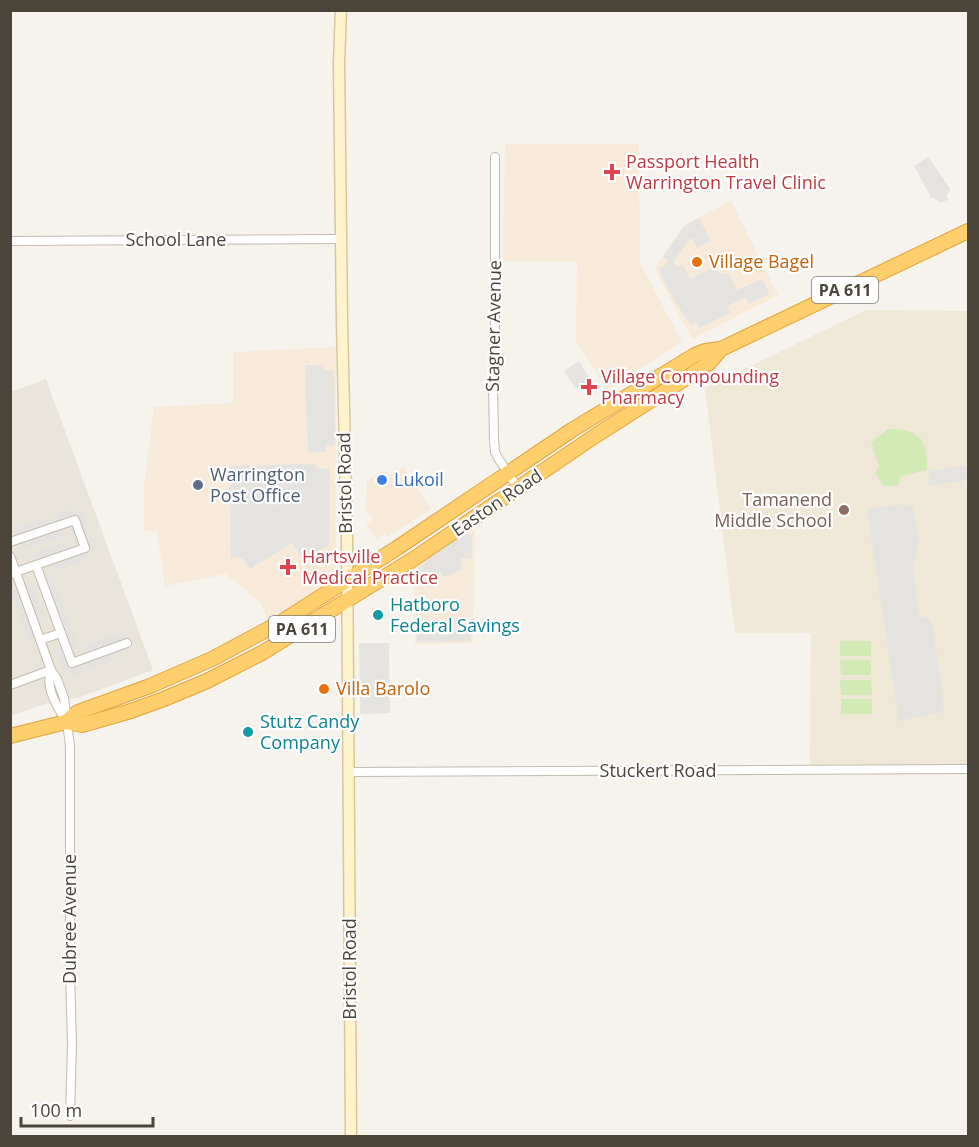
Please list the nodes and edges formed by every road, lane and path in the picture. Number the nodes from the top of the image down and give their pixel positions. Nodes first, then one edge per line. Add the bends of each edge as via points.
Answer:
1 (341, 10) edge
2 (495, 157) dead end
3 (969, 231) edge
4 (341, 239) junction
5 (10, 241) edge
6 (722, 349) junction
7 (508, 474) junction
8 (518, 489) junction
9 (10, 542) edge
10 (10, 556) edge
11 (36, 565) junction
12 (13, 573) edge
13 (347, 580) junction
14 (347, 601) junction
15 (61, 633) junction
16 (40, 640) junction
17 (127, 643) dead end
18 (51, 670) junction
19 (10, 685) edge
20 (66, 722) junction
21 (10, 736) edge
22 (969, 769) edge
23 (348, 772) junction
24 (70, 1116) dead end
25 (351, 1137) edge

1 - 4 main road, Bristol Road
2 - 7 street, Stagner Avenue via 494,439 498,458
3 - 6 highway, Easton Road / PA 611
4 - 5 street, School Lane
4 - 13 main road, Bristol Road
6 - 7 highway, Easton Road / PA 611 via 695,355
6 - 8 highway, Easton Road / PA 611 via 708,364
7 - 8 street, Stagner Avenue
7 - 13 highway, Easton Road / PA 611
8 - 14 highway, Easton Road / PA 611
9 - 11 street via 75,520 85,548
10 - 12 street, Dubree Avenue
11 - 12 street
11 - 15 street
12 - 16 street, Dubree Avenue
13 - 14 main road, Bristol Road
13 - 20 highway, Easton Road / PA 611 via 213,659 78,712
14 - 20 highway, Easton Road / PA 611 via 207,681 125,713 82,725
14 - 23 main road, Bristol Road
15 - 16 street
15 - 17 street via 72,663
16 - 18 street, Dubree Avenue
18 - 19 street
18 - 20 street, Dubree Avenue via 48,682
20 - 21 highway, Easton Road / PA 611
20 - 24 street, Dubree Avenue via 70,746
22 - 23 street, Stuckert Road
23 - 25 main road, Bristol Road

